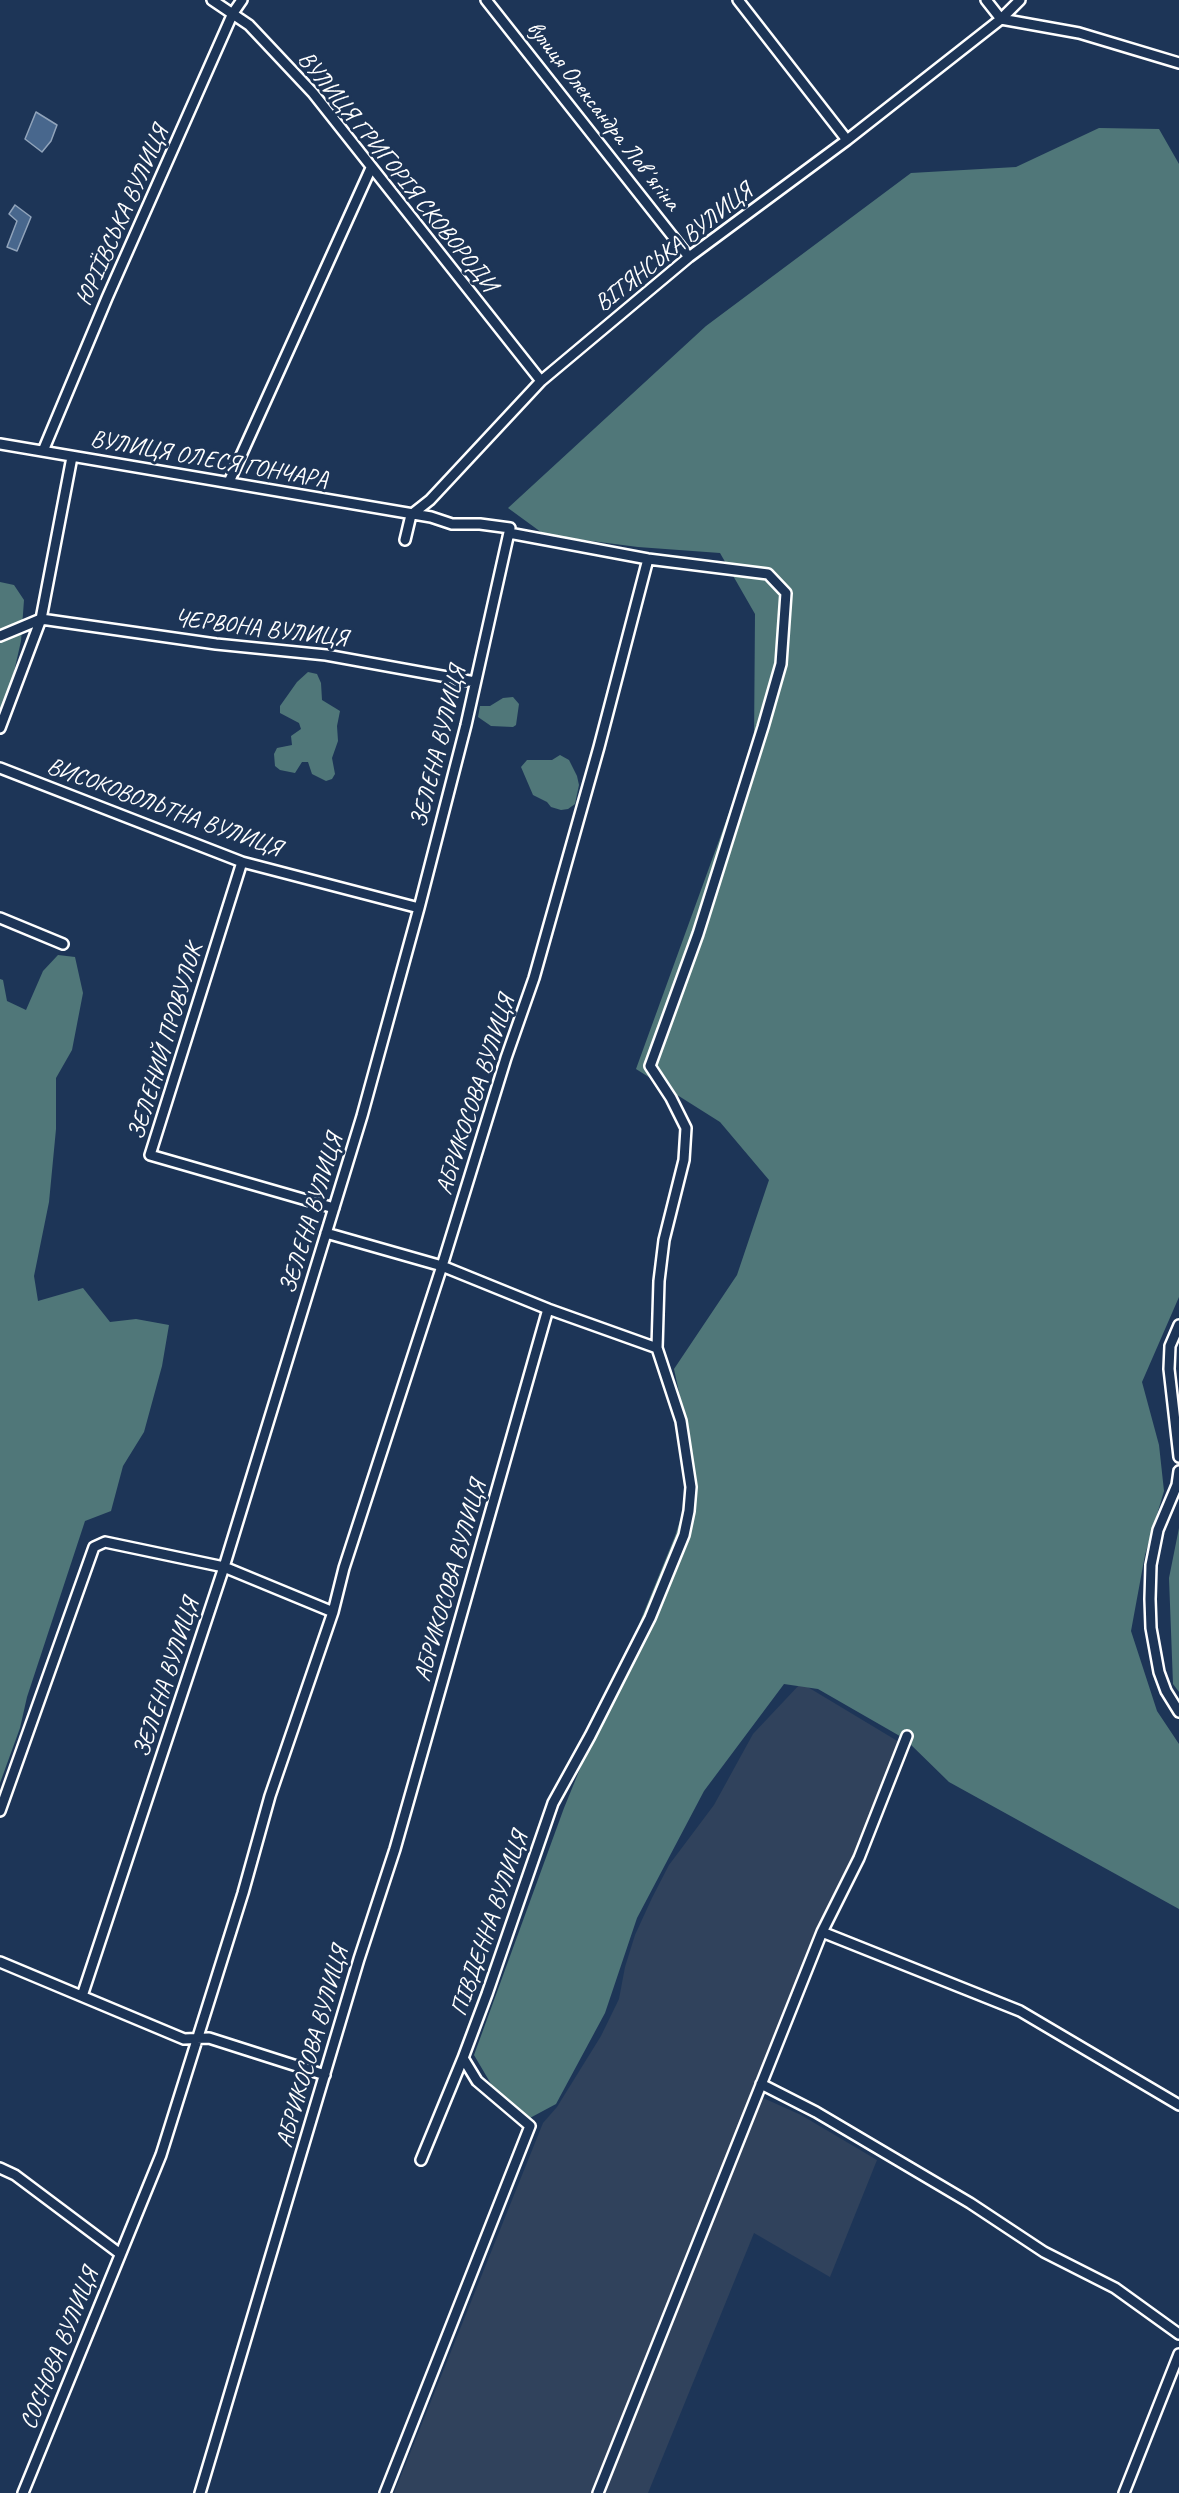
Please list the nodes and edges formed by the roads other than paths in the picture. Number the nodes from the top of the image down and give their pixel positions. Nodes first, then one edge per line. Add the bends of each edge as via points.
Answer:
1 (212, 0) edge
2 (242, 0) edge
3 (486, 0) edge
4 (738, 0) edge
5 (986, 0) edge
6 (1020, 0) edge
7 (233, 13) junction
8 (1001, 19) junction
9 (1179, 63) edge
10 (847, 140) junction
11 (371, 168) junction
12 (690, 257) junction
13 (541, 381) junction
14 (0, 444) edge
15 (44, 451) junction
16 (72, 457) junction
17 (229, 482) junction
18 (430, 500) junction
19 (411, 515) junction
20 (431, 518) junction
21 (508, 533) junction
22 (405, 540) dead end
23 (648, 559) junction
24 (40, 619) junction
25 (0, 636) edge
26 (475, 682) junction
27 (0, 728) edge
28 (0, 768) edge
29 (242, 862) junction
30 (419, 908) junction
31 (0, 918) edge
32 (63, 944) dead end
33 (334, 1208) junction
34 (326, 1233) junction
35 (442, 1266) junction
36 (548, 1309) junction
37 (1179, 1325) edge
38 (657, 1348) junction
39 (1179, 1457) edge
40 (1179, 1471) edge
41 (224, 1567) junction
42 (333, 1612) junction
43 (1179, 1712) edge
44 (907, 1736) dead end
45 (0, 1812) edge
46 (822, 1932) junction
47 (0, 1962) edge
48 (82, 1996) junction
49 (197, 2040) junction
50 (463, 2058) junction
51 (325, 2075) junction
52 (761, 2085) junction
53 (1179, 2105) edge
54 (421, 2160) dead end
55 (0, 2168) edge
56 (119, 2253) junction
57 (1179, 2334) edge
58 (1179, 2354) edge
59 (23, 2493) edge
60 (201, 2493) edge
61 (385, 2493) edge
62 (598, 2493) edge
63 (1124, 2493) edge

1 - 7 street, ВУЛИЦЯ ГРИГОРІЯ СКОВОРОДИ
2 - 7 street, ЮРІЇВСЬКА ВУЛИЦЯ
3 - 12 street, вулиця Олександра Ловʼягіна
4 - 10 street
5 - 8 street
6 - 8 street, ВІТЯНСЬКА ВУЛИЦЯ
7 - 11 street, ВУЛИЦЯ ГРИГОРІЯ СКОВОРОДИ via 313,93
7 - 15 street, ЮРІЇВСЬКА ВУЛИЦЯ
8 - 9 street via 1079,33
8 - 10 street, ВІТЯНСЬКА ВУЛИЦЯ
10 - 12 street, ВІТЯНСЬКА ВУЛИЦЯ
11 - 13 street, ВУЛИЦЯ ГРИГОРІЯ СКОВОРОДИ
11 - 17 street
12 - 13 street, ВІТЯНСЬКА ВУЛИЦЯ
13 - 18 street, ВІТЯНСЬКА ВУЛИЦЯ
14 - 15 street, ВУЛИЦЯ ОЛЕСЯ ГОНЧАРА
15 - 16 street, ВУЛИЦЯ ОЛЕСЯ ГОНЧАРА
16 - 17 street, ВУЛИЦЯ ОЛЕСЯ ГОНЧАРА
16 - 24 street
17 - 19 street, ВУЛИЦЯ ОЛЕСЯ ГОНЧАРА
18 - 19 street, ВІТЯНСЬКА ВУЛИЦЯ
18 - 20 street via 426,510
19 - 20 street
19 - 22 street
20 - 21 street via 452,524 502,526 510,528
21 - 23 street
21 - 26 street, ЗЕЛЕНА ВУЛИЦЯ
23 - 35 street, АБРИКОСОВА ВУЛИЦЯ via 534,978
23 - 38 street via 768,574 786,593 782,663 698,934 650,1066 687,1128 684,1160 664,1240
24 - 25 street
24 - 26 street, ЧЕРВОНА ВУЛИЦЯ via 326,655
24 - 27 street
26 - 30 street, ЗЕЛЕНА ВУЛИЦЯ
28 - 29 street, ВИСОКОВОЛЬТНА ВУЛИЦЯ
29 - 30 street, ВИСОКОВОЛЬТНА ВУЛИЦЯ
29 - 33 street, ЗЕЛЕНИЙ ПРОВУЛОК via 150,1155
30 - 33 street, ЗЕЛЕНА ВУЛИЦЯ
31 - 32 street
33 - 34 street, ЗЕЛЕНА ВУЛИЦЯ
34 - 35 street
34 - 41 street, ЗЕЛЕНА ВУЛИЦЯ
35 - 36 street
35 - 42 street, АБРИКОСОВА ВУЛИЦЯ
36 - 38 street
36 - 51 street, АБРИКОСОВА ВУЛИЦЯ via 395,1849
37 - 39 street via 1170,1346 1169,1369
38 - 50 street, ПІВДЕННА ВУЛИЦЯ via 681,1421 691,1487 684,1535 650,1618 553,1803
40 - 43 street via 1158,1530 1150,1599 1159,1672
41 - 42 street
41 - 45 street via 105,1542 94,1547
41 - 48 street, ЗЕЛЕНА ВУЛИЦЯ
42 - 49 street, СОСНОВА ВУЛИЦЯ via 270,1796
44 - 46 street via 859,1858
46 - 52 street
46 - 53 street via 1020,2011
47 - 48 street
48 - 49 street via 184,2039
49 - 51 street via 208,2038
49 - 56 street, СОСНОВА ВУЛИЦЯ via 161,2155
50 - 54 street, ПІВДЕННА ВУЛИЦЯ
50 - 61 street via 477,2081 530,2126
51 - 60 street, АБРИКОСОВА ВУЛИЦЯ
52 - 57 street via 816,2112 970,2203 1044,2252 1115,2288
52 - 62 street
55 - 56 street, СОСНОВА ВУЛИЦЯ via 15,2175
56 - 59 street, СОСНОВА ВУЛИЦЯ
58 - 63 street

